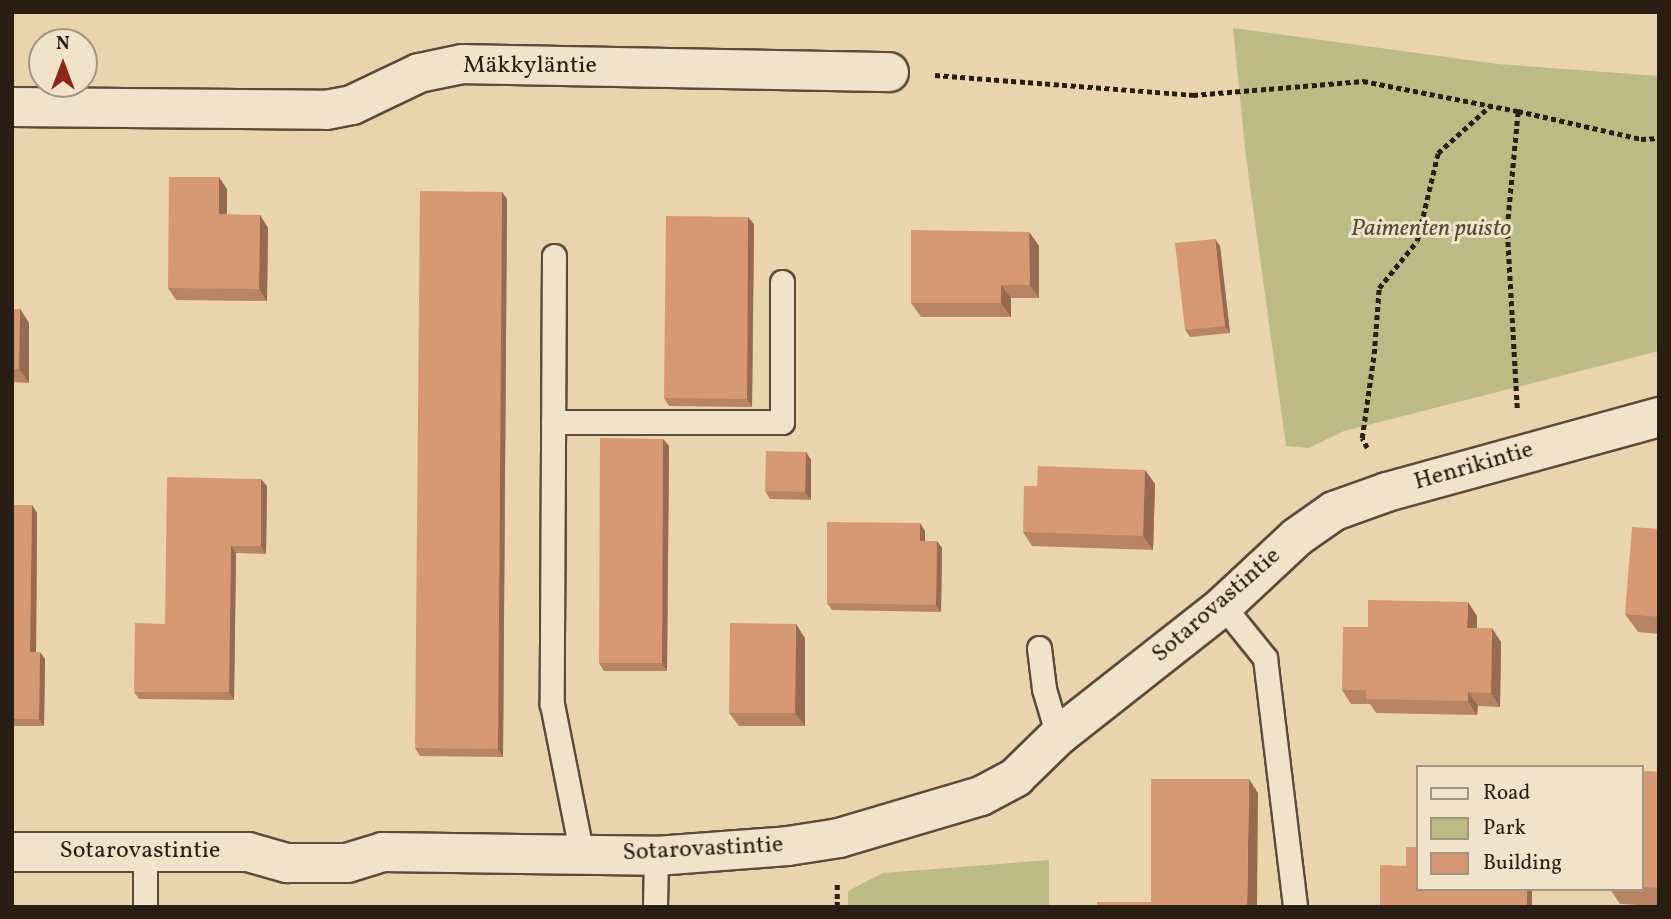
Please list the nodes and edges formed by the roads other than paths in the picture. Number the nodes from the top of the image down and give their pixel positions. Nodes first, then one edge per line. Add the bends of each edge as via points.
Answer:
1 (889, 72) road end
2 (12, 107) edge
3 (554, 256) dead end
4 (782, 282) dead end
5 (1659, 417) edge
6 (553, 422) junction
7 (1297, 537) joint
8 (1223, 606) junction
9 (1039, 648) dead end
10 (1058, 736) junction
11 (12, 852) edge
12 (145, 853) junction
13 (582, 855) junction
14 (656, 856) junction
15 (145, 907) edge
16 (655, 907) edge
17 (1294, 907) edge

1 - 2 street, Mäkkyläntie via 463,64 419,73 352,105 326,110
3 - 6 lane
4 - 6 lane via 782,422
5 - 7 street, Henrikintie via 1387,492 1334,511
6 - 13 lane via 552,704
7 - 8 street, Sotarovastintie
8 - 10 street, Sotarovastintie
8 - 17 lane via 1265,658
9 - 10 lane via 1044,689
10 - 14 street, Sotarovastintie via 1016,777 981,796 839,838
11 - 12 street, Sotarovastintie
12 - 13 street, Sotarovastintie via 248,852 287,863 347,863 383,852
12 - 15 lane
13 - 14 street, Sotarovastintie
14 - 16 lane

